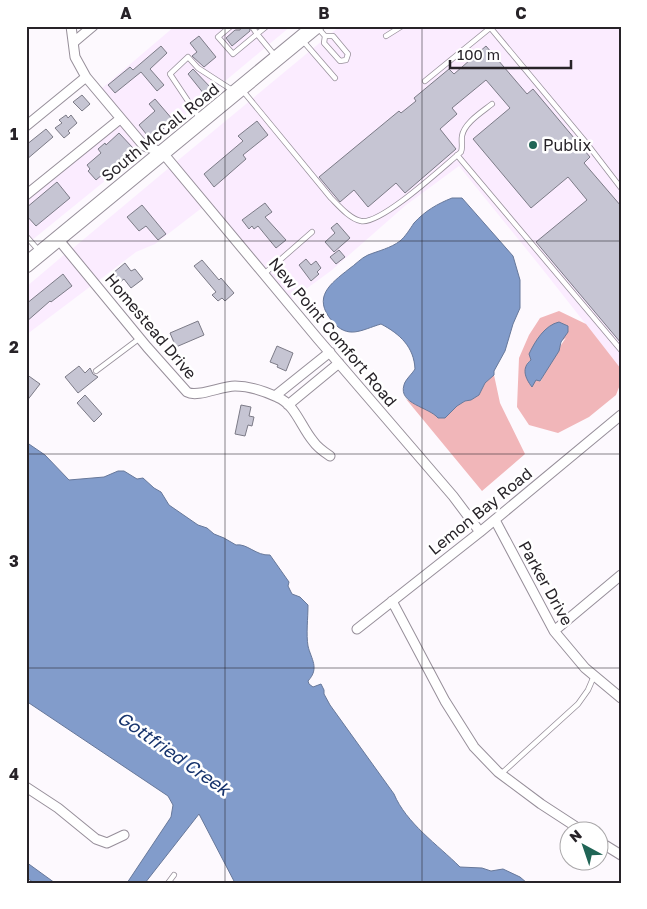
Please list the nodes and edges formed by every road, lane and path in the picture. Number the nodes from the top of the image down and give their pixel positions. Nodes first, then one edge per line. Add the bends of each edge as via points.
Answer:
1 (71, 26) edge
2 (93, 26) edge
3 (402, 26) edge
4 (265, 27) edge
5 (489, 27) edge
6 (253, 28) dead end
7 (231, 29) edge
8 (319, 29) edge
9 (257, 34) junction
10 (245, 35) dead end
11 (386, 36) dead end
12 (301, 38) junction
13 (239, 40) dead end
14 (250, 40) junction
15 (74, 42) junction
16 (244, 46) junction
17 (277, 58) junction
18 (346, 60) junction
19 (350, 65) dead end
20 (86, 77) junction
21 (334, 78) dead end
22 (425, 81) dead end
23 (238, 90) junction
24 (492, 104) dead end
25 (120, 119) junction
26 (201, 121) junction
27 (26, 126) edge
28 (162, 152) junction
29 (457, 155) junction
30 (621, 188) edge
31 (26, 196) edge
32 (312, 232) dead end
33 (26, 236) edge
34 (58, 239) junction
35 (41, 253) junction
36 (26, 265) edge
37 (264, 274) junction
38 (140, 338) junction
39 (621, 350) edge
40 (330, 352) junction
41 (339, 363) junction
42 (96, 371) dead end
43 (275, 396) junction
44 (288, 405) junction
45 (621, 415) edge
46 (330, 456) dead end
47 (495, 520) junction
48 (480, 532) junction
49 (621, 575) edge
50 (392, 600) junction
51 (358, 629) dead end
52 (554, 631) junction
53 (594, 676) junction
54 (621, 698) edge
55 (501, 774) junction
56 (26, 787) edge
57 (569, 822) edge
58 (124, 835) dead end
59 (610, 848) edge
60 (621, 855) edge
61 (174, 875) dead end
62 (168, 883) edge

1 - 15 street
2 - 15 street
3 - 11 lane
4 - 9 lane
5 - 22 lane
5 - 30 lane
6 - 9 lane
7 - 16 lane via 218,37 233,54
8 - 12 main road, South McCall Road
8 - 18 lane via 324,43 340,61
8 - 18 lane via 339,42 348,54
9 - 14 lane
9 - 17 lane
10 - 14 lane
12 - 17 main road, South McCall Road
12 - 21 lane
13 - 16 lane
14 - 16 lane
15 - 20 street via 74,57
17 - 23 main road, South McCall Road
18 - 19 lane
20 - 25 street
20 - 27 street
23 - 26 main road, South McCall Road
23 - 26 lane via 198,68 188,57 170,74
23 - 29 lane via 331,198 360,221 392,210
24 - 29 lane via 465,128 462,150
25 - 28 street via 144,146
25 - 31 street
26 - 28 main road, South McCall Road
28 - 34 main road, South McCall Road
28 - 37 street, New Point Comfort Road
29 - 39 lane
32 - 37 lane
33 - 35 lane
34 - 35 main road, South McCall Road
34 - 38 street, Homestead Drive
35 - 36 main road, South McCall Road
37 - 40 street, New Point Comfort Road
38 - 42 lane
38 - 43 street, Homestead Drive via 190,394 242,386
40 - 41 street, New Point Comfort Road
40 - 43 street
41 - 44 street
41 - 48 street, New Point Comfort Road
43 - 44 street, Homestead Drive
44 - 46 street, Homestead Drive via 314,443
45 - 47 street, Lemon Bay Road
47 - 48 street, Lemon Bay Road
47 - 52 street, Parker Drive
48 - 50 street, Lemon Bay Road
49 - 52 street
50 - 51 street, Lemon Bay Road
50 - 55 street via 461,728 474,747
52 - 53 street, Parker Drive
53 - 54 street, Parker Drive
53 - 55 lane via 578,704
55 - 57 street
56 - 58 street via 58,808 96,840 107,843
59 - 60 street
61 - 62 lane

